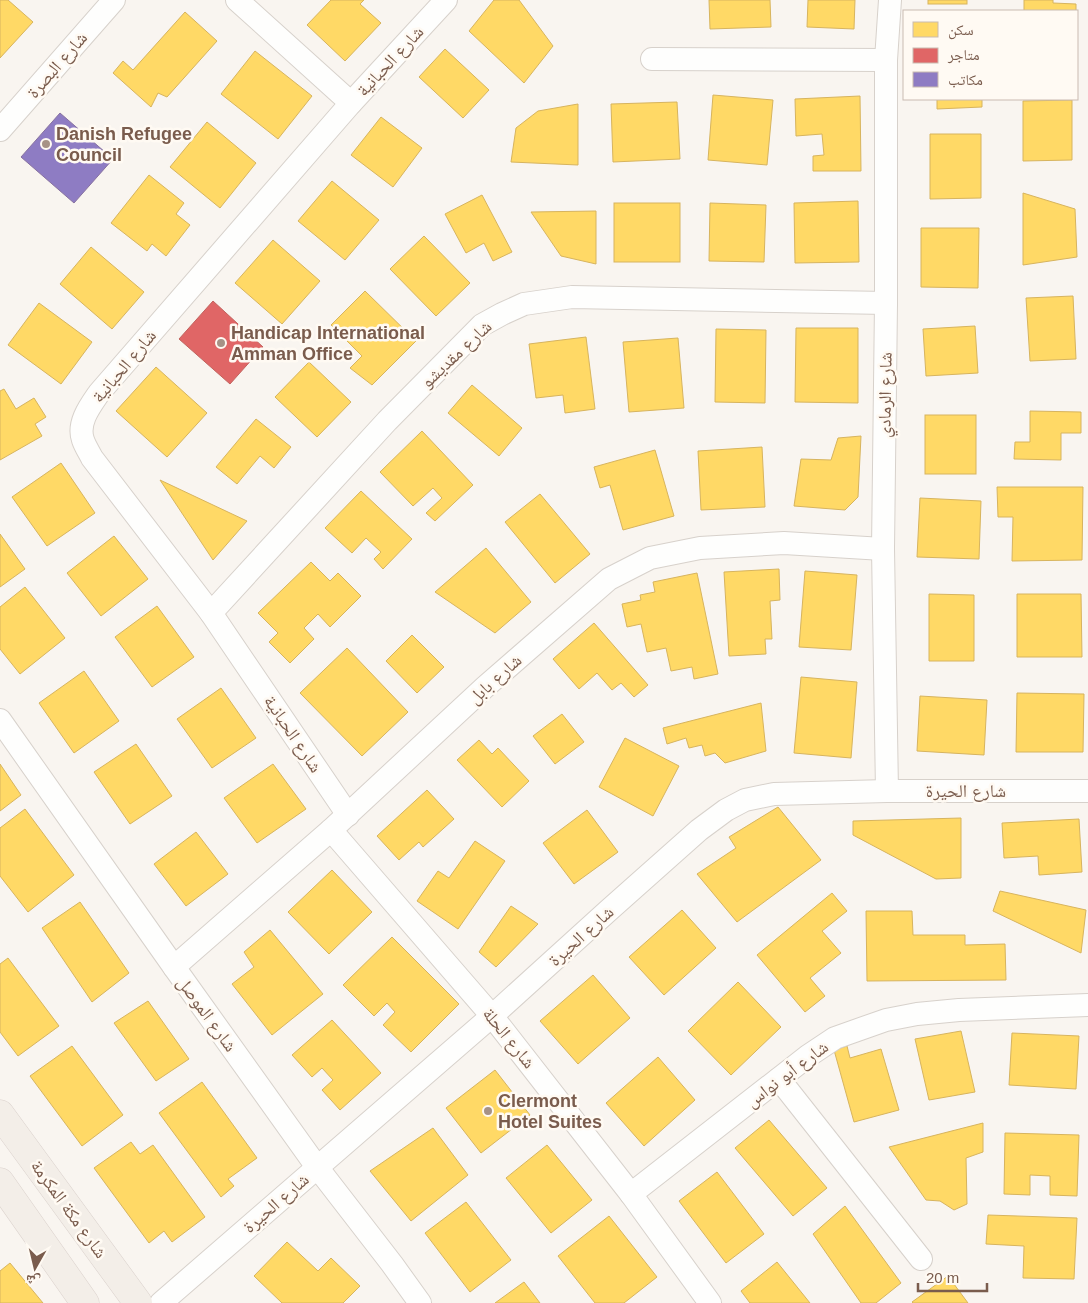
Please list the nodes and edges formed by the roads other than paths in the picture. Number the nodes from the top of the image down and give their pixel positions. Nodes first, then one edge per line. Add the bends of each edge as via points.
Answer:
1 (114, 0) edge
2 (237, 0) edge
3 (446, 0) edge
4 (890, 0) edge
5 (652, 59) dead end
6 (886, 60) junction
7 (351, 103) junction
8 (0, 130) edge
9 (886, 303) junction
10 (883, 549) junction
11 (211, 614) junction
12 (0, 720) edge
13 (887, 791) junction
14 (1088, 791) edge
15 (348, 815) junction
16 (331, 830) junction
17 (174, 967) junction
18 (1088, 1005) edge
19 (492, 1016) junction
20 (779, 1079) junction
21 (0, 1114) edge
22 (317, 1167) junction
23 (0, 1182) edge
24 (631, 1194) junction
25 (921, 1259) dead end
26 (85, 1303) edge
27 (138, 1303) edge
28 (161, 1303) edge
29 (420, 1303) edge
30 (710, 1303) edge

1 - 8 street, شارع البصرة
2 - 7 street
3 - 7 street, شارع الحبانية
4 - 6 street, شارع الرمادي
5 - 6 street
6 - 9 street, شارع الرمادي
7 - 11 street, شارع الحبانية via 99,393 82,424 82,439 92,458
9 - 10 street, شارع الرمادي
9 - 11 street, شارع مقديشو via 572,297 524,304 502,314 482,325 387,421
10 - 13 street, شارع الرمادي
10 - 15 street, شارع بابل via 784,543 700,548 650,558 609,579 579,604
11 - 15 street, شارع الحبانية
12 - 17 street, شارع الموصل
13 - 14 street, شارع الحيرة
13 - 19 street, شارع الحيرة via 774,794 745,800 726,810 699,830
15 - 16 street, شارع بابل
16 - 17 street, شارع بابل
16 - 19 street, شارع الحلة
17 - 22 street, شارع الموصل
18 - 20 street, شارع أبو نواس via 959,1010 886,1020 835,1038
19 - 22 street, شارع الحيرة
19 - 24 street, شارع الحلة
20 - 24 street, شارع أبو نواس
20 - 25 street
21 - 27 main road, شارع مكة المكرمة
22 - 28 street, شارع الحيرة
22 - 29 street, شارع الموصل
23 - 26 main road
24 - 30 street, شارع الحلة

